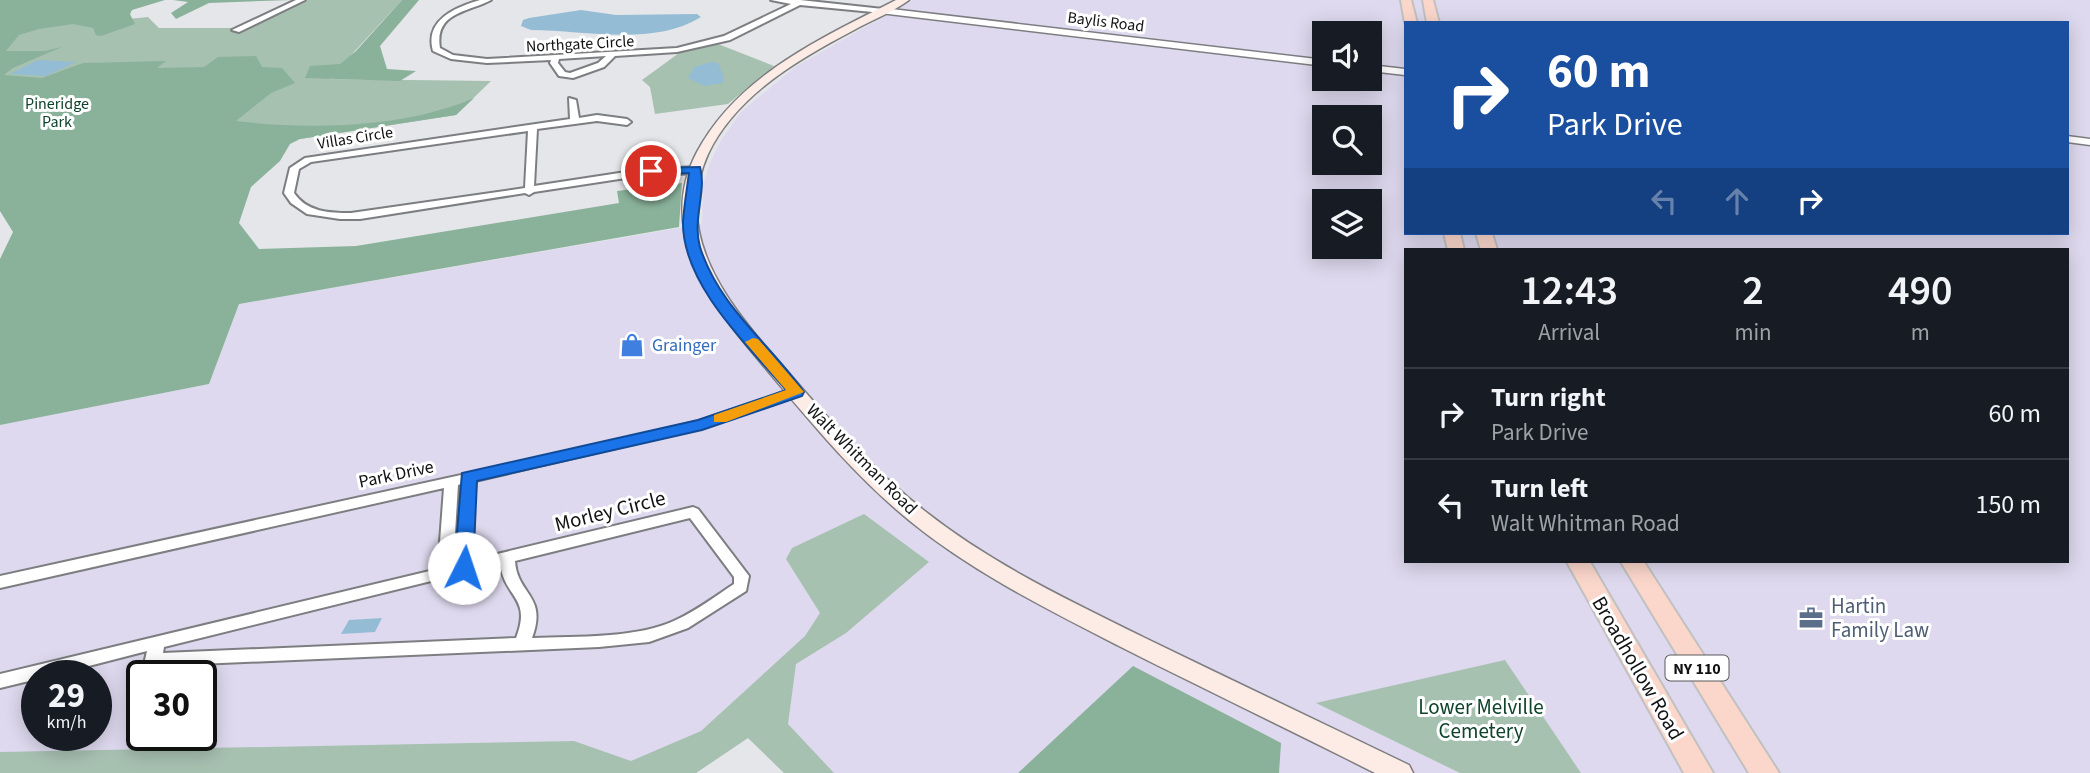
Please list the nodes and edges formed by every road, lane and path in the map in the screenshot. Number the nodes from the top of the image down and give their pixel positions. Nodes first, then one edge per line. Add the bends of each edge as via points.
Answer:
1 (302, 0) edge
2 (457, 0) edge
3 (488, 0) edge
4 (774, 0) edge
5 (904, 0) edge
6 (1406, 0) edge
7 (1428, 0) edge
8 (800, 2) junction
9 (467, 6) junction
10 (883, 11) junction
11 (1411, 21) edge
12 (1433, 21) edge
13 (236, 30) dead end
14 (612, 55) junction
15 (555, 58) junction
16 (1312, 60) edge
17 (1382, 69) edge
18 (1404, 72) edge
19 (570, 76) junction
20 (575, 121) junction
21 (627, 122) dead end
22 (533, 127) junction
23 (2069, 139) edge
24 (2090, 142) edge
25 (695, 173) junction
26 (528, 191) junction
27 (796, 392) junction
28 (468, 477) junction
29 (451, 481) junction
30 (507, 557) junction
31 (1579, 563) edge
32 (1634, 563) edge
33 (464, 568) junction
34 (445, 572) junction
35 (0, 582) edge
36 (158, 642) junction
37 (522, 644) junction
38 (0, 681) edge
39 (1400, 773) edge
40 (1699, 773) edge
41 (1765, 773) edge

1 - 13 street
2 - 9 street
3 - 9 street, Northgate Circle
4 - 8 street
5 - 10 main road, Walt Whitman Road
6 - 11 main road
7 - 12 main road
8 - 10 street
8 - 14 street, Northgate Circle via 708,44
9 - 15 street, Northgate Circle via 436,30 434,43 442,54 473,61
10 - 16 street, Baylis Road
10 - 25 main road, Walt Whitman Road via 754,89 715,131
14 - 15 street, Northgate Circle
14 - 19 street via 601,65
15 - 19 street via 558,70
17 - 18 street
19 - 20 street
20 - 21 street, Villas Circle via 615,118
20 - 22 street, Villas Circle
22 - 26 street
22 - 26 street, Villas Circle via 308,160 295,168 289,187 300,208 344,217
23 - 24 street
25 - 26 street, Villas Circle via 637,179 627,175
25 - 27 main road, Walt Whitman Road via 690,223 705,277 720,304
27 - 28 street, Park Drive via 702,424
27 - 39 main road, Walt Whitman Road via 917,516 1003,576
28 - 29 street, Park Drive
28 - 33 street
29 - 34 street
29 - 35 street, Park Drive
30 - 33 street, Morley Circle
30 - 37 street via 507,575 529,608
30 - 37 street, Morley Circle via 693,512 743,576 741,587 695,617 649,636
31 - 40 main road, Broadhollow Road / NY 110
32 - 41 main road, NY 110
33 - 34 street, Morley Circle
34 - 36 street, Morley Circle
36 - 37 street, Morley Circle via 153,660
36 - 38 street, Morley Circle

